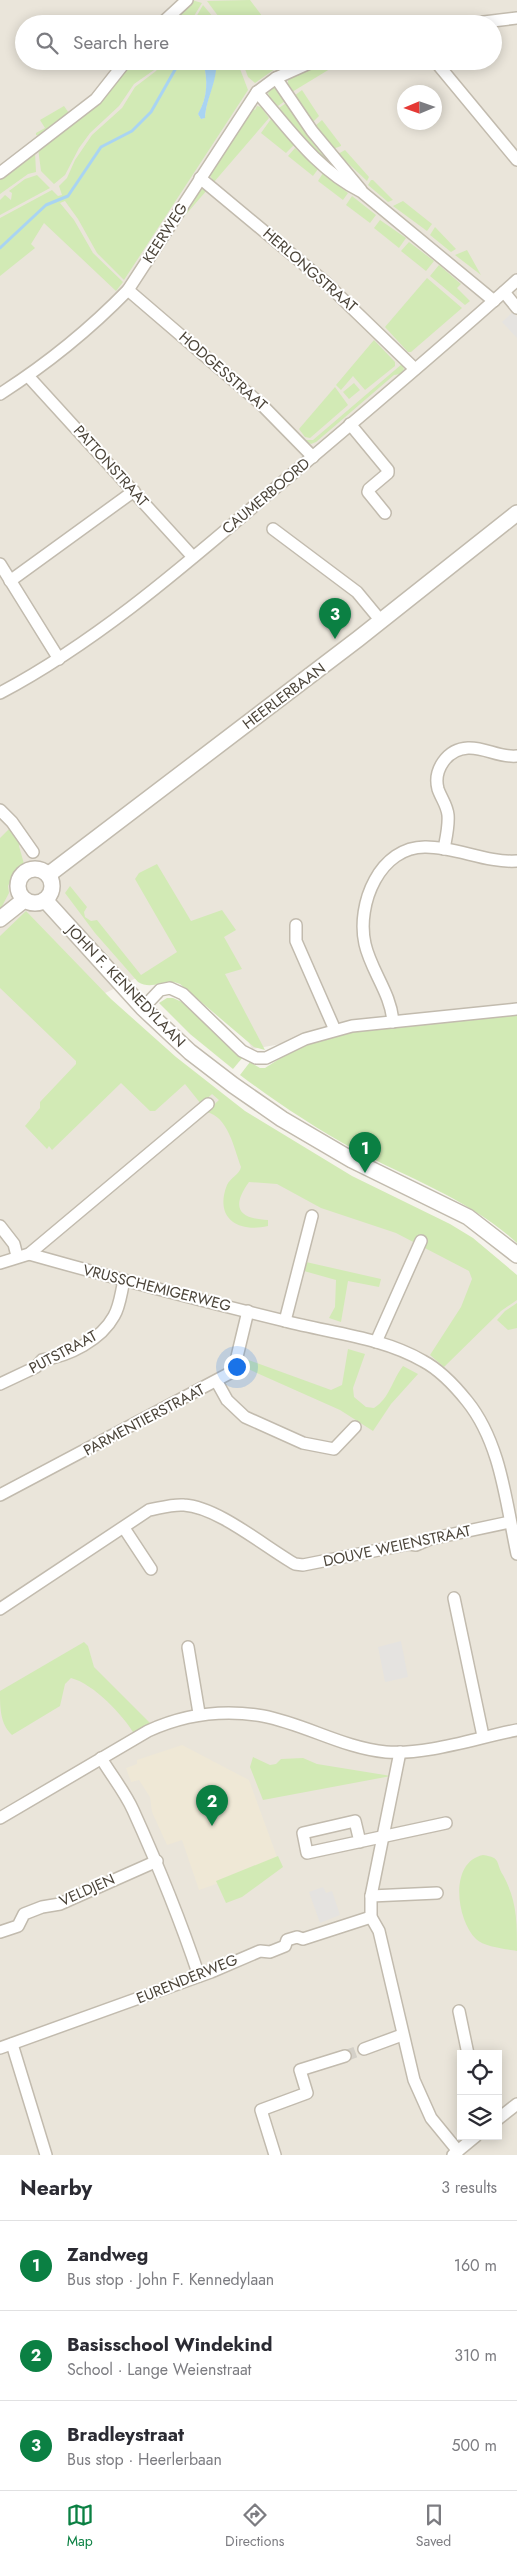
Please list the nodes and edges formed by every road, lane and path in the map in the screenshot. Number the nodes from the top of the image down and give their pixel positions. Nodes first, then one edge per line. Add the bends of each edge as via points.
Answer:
1 (187, 0) edge
2 (171, 15) edge
3 (517, 18) edge
4 (502, 20) edge
5 (119, 70) edge
6 (294, 70) edge
7 (442, 70) edge
8 (276, 78) junction
9 (257, 92) junction
10 (517, 160) edge
11 (0, 173) edge
12 (200, 178) junction
13 (362, 192) junction
14 (517, 280) edge
15 (128, 290) junction
16 (504, 292) junction
17 (494, 301) junction
18 (517, 308) edge
19 (415, 369) junction
20 (28, 376) junction
21 (0, 394) edge
22 (350, 424) junction
23 (313, 457) junction
24 (134, 491) junction
25 (517, 513) edge
26 (385, 514) dead end
27 (273, 528) dead end
28 (193, 557) junction
29 (0, 564) edge
30 (10, 581) junction
31 (381, 622) junction
32 (58, 659) junction
33 (0, 693) edge
34 (517, 756) edge
35 (0, 810) edge
36 (444, 849) junction
37 (33, 852) dead end
38 (517, 861) edge
39 (48, 875) junction
40 (24, 900) junction
41 (45, 900) junction
42 (0, 919) edge
43 (296, 926) dead end
44 (143, 1008) junction
45 (517, 1010) edge
46 (394, 1022) junction
47 (334, 1030) junction
48 (208, 1104) dead end
49 (312, 1216) dead end
50 (0, 1226) edge
51 (421, 1241) dead end
52 (23, 1255) junction
53 (517, 1255) edge
54 (0, 1263) edge
55 (124, 1281) junction
56 (248, 1311) junction
57 (285, 1321) junction
58 (376, 1342) junction
59 (217, 1382) junction
60 (0, 1384) edge
61 (355, 1427) dead end
62 (0, 1495) edge
63 (510, 1522) junction
64 (124, 1528) junction
65 (517, 1554) edge
66 (151, 1569) dead end
67 (454, 1598) dead end
68 (0, 1609) edge
69 (188, 1647) dead end
70 (199, 1713) junction
71 (517, 1730) edge
72 (483, 1736) junction
73 (400, 1752) junction
74 (101, 1758) junction
75 (0, 1818) edge
76 (446, 1823) dead end
77 (383, 1837) junction
78 (360, 1842) junction
79 (157, 1861) junction
80 (437, 1893) dead end
81 (371, 1896) junction
82 (371, 1917) junction
83 (0, 1932) edge
84 (200, 1976) junction
85 (459, 2010) dead end
86 (402, 2035) junction
87 (12, 2044) junction
88 (0, 2048) edge
89 (364, 2049) tunnel mouth
90 (467, 2050) edge
91 (345, 2056) tunnel mouth
92 (517, 2104) edge
93 (502, 2112) edge
94 (471, 2140) edge
95 (455, 2153) edge
96 (46, 2155) edge
97 (275, 2155) edge

1 - 2 street
3 - 4 street
5 - 11 street via 96,99
6 - 8 street, KEERWEG
7 - 10 street
8 - 9 street, KEERWEG
8 - 13 street via 312,131
9 - 12 street, KEERWEG
9 - 13 street via 324,168
12 - 15 street, KEERWEG
12 - 19 street, HERLONGSTRAAT via 326,282
13 - 17 street
14 - 16 street, CAUMERBOORD
15 - 20 street, KEERWEG via 103,316
15 - 23 street, HODGESSTRAAT via 262,405
16 - 17 street, CAUMERBOORD
16 - 18 street
17 - 19 street, CAUMERBOORD
19 - 22 street, CAUMERBOORD
20 - 21 street, KEERWEG
20 - 24 street, PATTONSTRAAT
22 - 23 street, CAUMERBOORD
22 - 26 street via 388,470 368,492
23 - 28 street, CAUMERBOORD
24 - 28 street, PATTONSTRAAT
24 - 30 street
25 - 31 street, HEERLERBAAN
27 - 31 street via 357,592
28 - 32 street, CAUMERBOORD
29 - 30 street
30 - 32 street
31 - 39 street, HEERLERBAAN
32 - 33 street, CAUMERBOORD
34 - 36 street via 470,748 453,753 444,760 437,783 448,814
35 - 37 street
36 - 38 street via 492,860
36 - 46 street via 418,847 401,852 382,868 372,884 363,922 364,938 367,952 390,1001
39 - 40 street via 39,870 24,873 18,887
39 - 41 street via 52,888
40 - 41 street via 34,904
40 - 42 street
41 - 44 street, JOHN F. KENNEDYLAAN
43 - 47 street via 296,941
44 - 47 street via 160,990 174,990 183,994 242,1051 256,1058 266,1058 305,1039
44 - 53 street, JOHN F. KENNEDYLAAN via 190,1052 282,1119 352,1160 468,1218
45 - 46 street
46 - 47 street
48 - 52 street
49 - 57 street
50 - 52 street
51 - 58 street
52 - 54 street
52 - 55 street, VRUSSCHEMIGERWEG
55 - 56 street, VRUSSCHEMIGERWEG
55 - 60 street, PUTSTRAAT via 115,1315 100,1334 83,1346 42,1360 36,1367
56 - 57 street, VRUSSCHEMIGERWEG
56 - 59 street, PARMENTIERSTRAAT via 235,1365
57 - 58 street, VRUSSCHEMIGERWEG
58 - 63 street, VRUSSCHEMIGERWEG via 422,1360 442,1374 468,1401 487,1433 495,1456
59 - 61 street via 227,1400 245,1417 303,1443 334,1449
59 - 62 street, PARMENTIERSTRAAT
63 - 64 street, DOUVE WEIENSTRAAT via 430,1539 416,1545 303,1565 295,1564 232,1524 186,1505 149,1510
63 - 65 street, VRUSSCHEMIGERWEG
64 - 66 street
64 - 68 street, DOUVE WEIENSTRAAT
67 - 72 street
69 - 70 street
70 - 73 street via 263,1716 359,1748
70 - 74 street via 167,1722
71 - 72 street
72 - 73 street
73 - 77 street
74 - 75 street
74 - 79 street via 133,1809
76 - 77 street
77 - 78 street
77 - 81 street
78 - 78 street via 307,1853 303,1833 355,1821
79 - 83 street, VELDJEN via 60,1904 24,1914 15,1928
79 - 84 street
80 - 81 street
81 - 82 street
82 - 84 street, EURENDERWEG via 303,1939 287,1940 285,1946 270,1952 254,1953
82 - 86 street via 379,1931
84 - 87 street, EURENDERWEG
85 - 90 street
86 - 89 street
86 - 95 street via 414,2080 431,2118
87 - 88 street, EURENDERWEG
87 - 96 street
91 - 97 street via 300,2070 307,2093 261,2110
92 - 93 street
94 - 95 street

